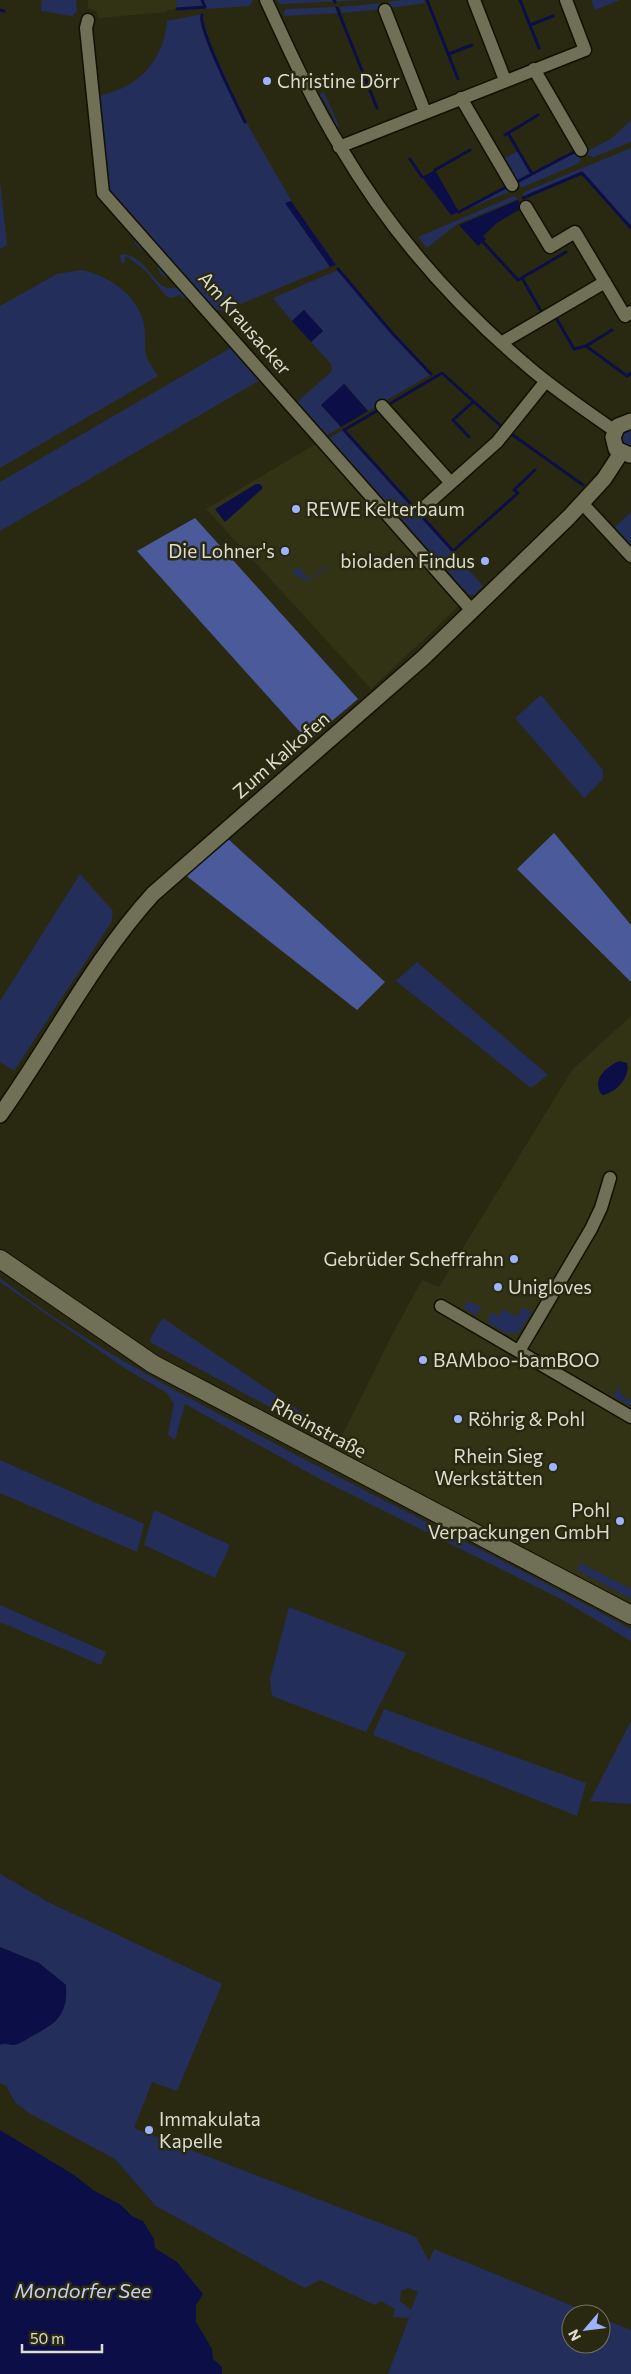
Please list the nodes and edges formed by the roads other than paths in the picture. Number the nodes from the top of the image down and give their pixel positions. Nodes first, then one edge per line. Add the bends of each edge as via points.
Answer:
1 (474, 0) edge
2 (566, 0) edge
3 (268, 4) edge
4 (385, 10) dead end
5 (88, 20) dead end
6 (534, 69) junction
7 (504, 80) junction
8 (461, 98) junction
9 (425, 112) junction
10 (340, 147) junction
11 (581, 150) dead end
12 (512, 185) dead end
13 (526, 207) dead end
14 (605, 282) junction
15 (631, 312) edge
16 (501, 343) junction
17 (546, 381) junction
18 (382, 406) dead end
19 (631, 421) edge
20 (614, 431) junction
21 (626, 454) edge
22 (451, 483) junction
23 (582, 503) junction
24 (423, 508) dead end
25 (631, 556) edge
26 (474, 610) junction
27 (0, 1115) edge
28 (610, 1178) dead end
29 (0, 1259) edge
30 (441, 1306) dead end
31 (520, 1351) junction
32 (631, 1417) edge
33 (631, 1615) edge

1 - 7 street
2 - 6 street via 585,50
3 - 10 street via 294,62
4 - 9 street
5 - 26 street, Am Krausacker via 86,28 103,192
6 - 7 street
6 - 11 street
7 - 8 street
8 - 9 street
8 - 12 street
9 - 10 street
10 - 16 street via 404,239 444,286
13 - 14 street via 550,248 575,232
14 - 15 street via 625,316
14 - 16 street
16 - 17 street
17 - 20 street
17 - 22 street via 497,442
18 - 22 street
19 - 20 street via 623,422
20 - 21 street via 614,443
21 - 23 street, Zum Kalkofen
22 - 24 street
23 - 25 street
23 - 26 street, Zum Kalkofen
26 - 27 street, Zum Kalkofen via 153,894 118,936
28 - 31 street via 591,1229
29 - 33 main road, Rheinstraße via 153,1364
30 - 31 street
31 - 32 street

